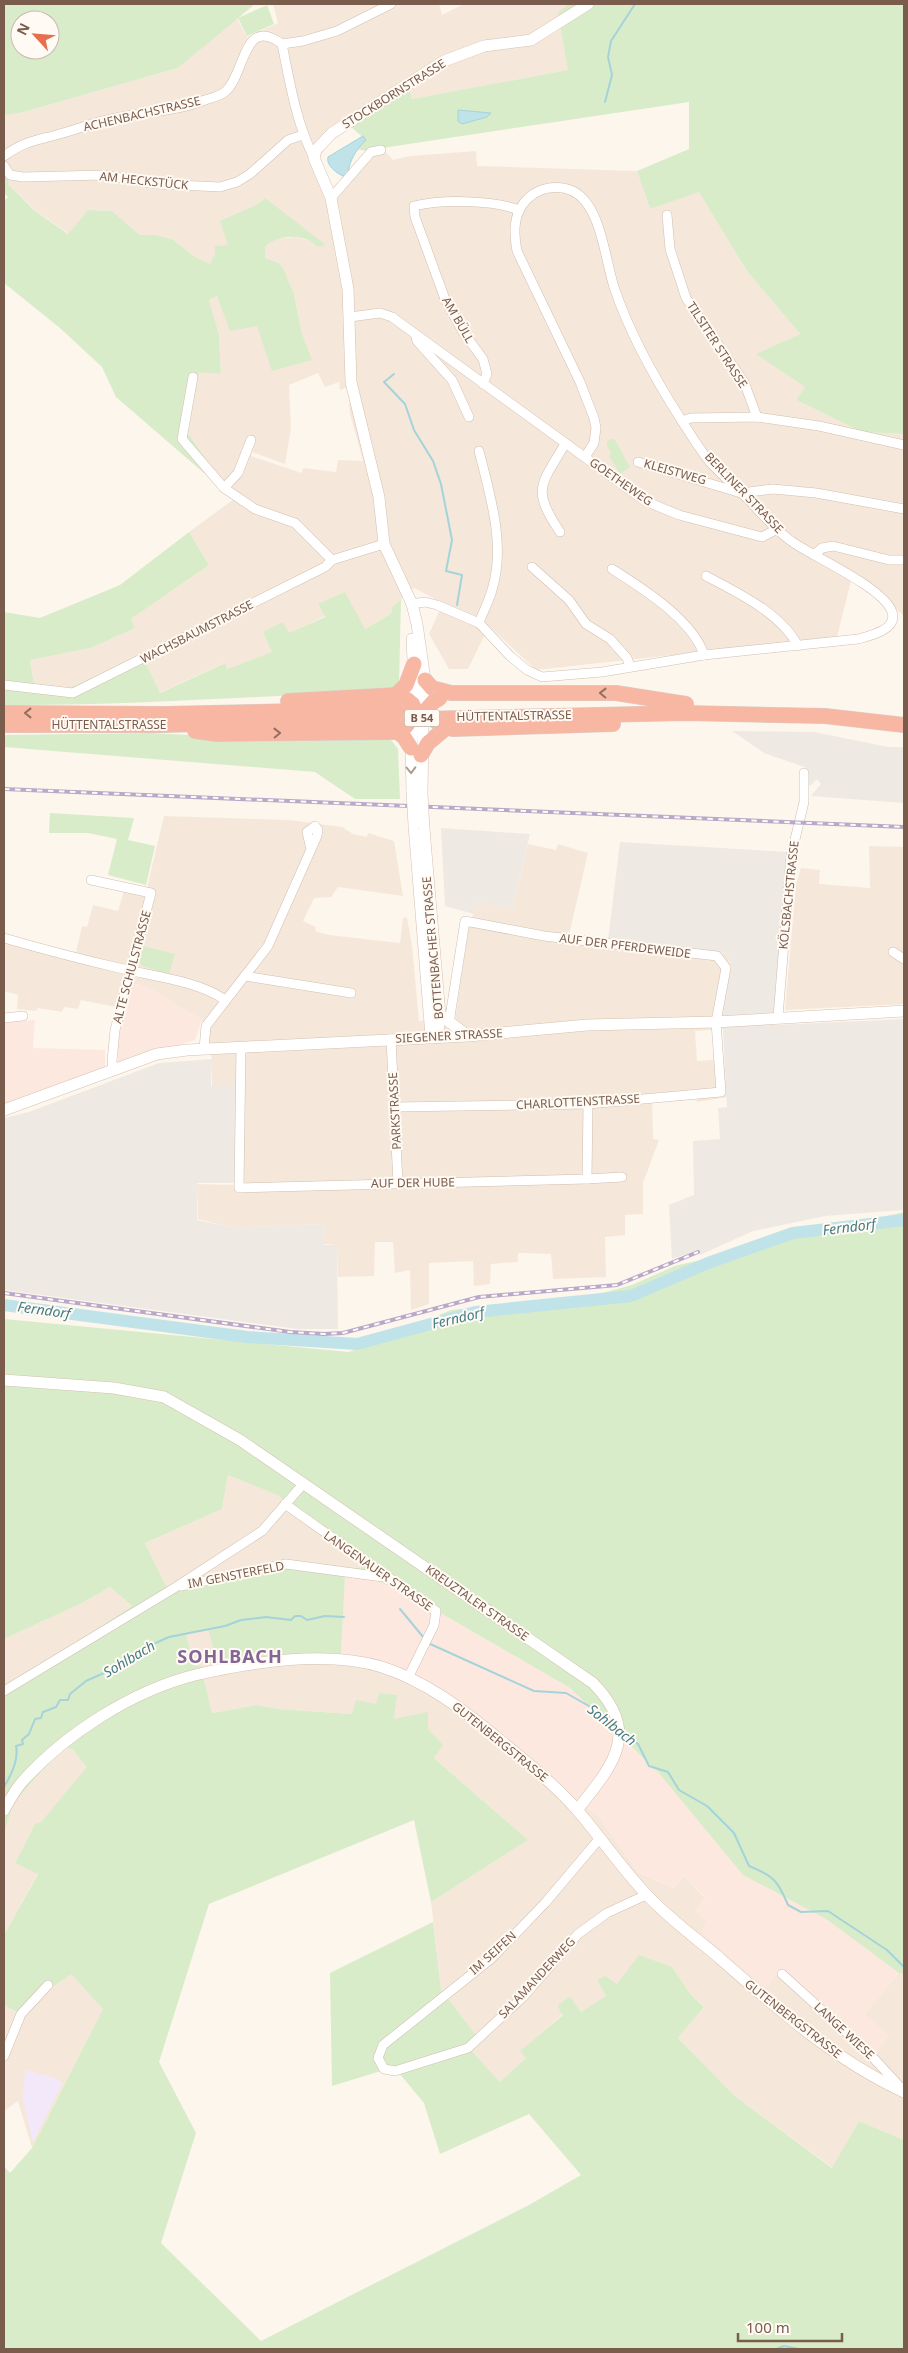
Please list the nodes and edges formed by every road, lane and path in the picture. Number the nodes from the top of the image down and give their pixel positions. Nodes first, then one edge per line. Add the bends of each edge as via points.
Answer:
1 (391, 4) edge
2 (588, 4) edge
3 (282, 44) junction
4 (303, 135) junction
5 (381, 150) dead end
6 (315, 154) junction
7 (4, 156) edge
8 (4, 166) edge
9 (331, 198) junction
10 (519, 210) junction
11 (667, 215) dead end
12 (350, 317) junction
13 (416, 334) junction
14 (193, 377) dead end
15 (483, 384) junction
16 (757, 416) junction
17 (469, 417) dead end
18 (682, 421) junction
19 (251, 440) dead end
20 (565, 444) junction
21 (904, 445) edge
22 (478, 451) dead end
23 (585, 457) junction
24 (638, 462) dead end
25 (224, 488) junction
26 (741, 492) junction
27 (904, 509) edge
28 (777, 529) junction
29 (560, 532) dead end
30 (384, 544) junction
31 (814, 555) junction
32 (332, 560) junction
33 (904, 560) edge
34 (532, 567) dead end
35 (612, 569) dead end
36 (706, 576) dead end
37 (412, 604) junction
38 (479, 623) junction
39 (798, 646) junction
40 (704, 655) junction
41 (414, 664) joint
42 (630, 667) junction
43 (4, 685) edge
44 (445, 696) junction
45 (686, 708) junction
46 (416, 711) junction
47 (4, 713) edge
48 (904, 715) edge
49 (162, 719) junction
50 (4, 725) edge
51 (904, 725) edge
52 (444, 727) junction
53 (416, 752) junction
54 (804, 773) dead end
55 (419, 827) junction
56 (311, 849) dead end
57 (91, 880) dead end
58 (4, 938) edge
59 (893, 952) dead end
60 (904, 959) edge
61 (131, 971) junction
62 (245, 976) junction
63 (351, 993) dead end
64 (225, 1000) junction
65 (904, 1011) edge
66 (23, 1016) dead end
67 (778, 1017) junction
68 (4, 1018) edge
69 (445, 1019) junction
70 (716, 1022) junction
71 (432, 1036) junction
72 (468, 1036) junction
73 (391, 1039) junction
74 (241, 1048) junction
75 (204, 1049) junction
76 (113, 1070) junction
77 (588, 1104) junction
78 (395, 1107) junction
79 (4, 1110) edge
80 (622, 1177) dead end
81 (587, 1179) junction
82 (398, 1184) junction
83 (4, 1380) edge
84 (304, 1483) junction
85 (285, 1504) junction
86 (386, 1578) junction
87 (176, 1587) junction
88 (408, 1678) junction
89 (4, 1691) edge
90 (4, 1810) edge
91 (577, 1810) junction
92 (600, 1838) junction
93 (646, 1895) junction
94 (782, 1974) dead end
95 (48, 1984) dead end
96 (4, 2056) edge
97 (378, 2058) joint
98 (904, 2092) edge

1 - 3 street, ACHENBACHSTRASSE via 337,31
2 - 6 street, STOCKBORNSTRASSE via 531,40 484,46 444,61 332,133
3 - 4 street, BOTTENBACHER STRASSE
3 - 7 street, ACHENBACHSTRASSE via 272,36 260,36 250,42 239,73 225,92 176,109 111,119 21,144
4 - 6 street, BOTTENBACHER STRASSE
4 - 8 street, AM HECKSTÜCK via 288,140 250,174 220,187 157,184 103,175 23,178 10,174
5 - 9 street via 371,152
6 - 9 street, BOTTENBACHER STRASSE
9 - 12 street, BOTTENBACHER STRASSE
10 - 15 street, AM BÜLL via 506,205 443,202 414,206 415,217 445,299 483,359 487,374
10 - 18 street, BERLINER STRASSE via 536,191 549,188 564,188 586,202 596,222 624,313 654,379
10 - 23 street via 514,231 517,251 594,418 594,443
11 - 16 street, TILSITER STRASSE via 670,249 686,298 744,382
12 - 13 street via 380,313 392,317
12 - 30 street, BOTTENBACHER STRASSE via 351,382 379,497
13 - 15 street
13 - 17 street via 418,342 452,380
14 - 25 street via 182,440
15 - 20 street, GOETHEWEG
16 - 18 street
16 - 21 street
18 - 26 street, BERLINER STRASSE via 710,461
19 - 25 street via 238,473
20 - 23 street, GOETHEWEG
20 - 29 street via 540,488 543,505
22 - 38 street via 495,516 497,555 493,589
23 - 28 street, GOETHEWEG via 661,509 762,537
24 - 26 street, KLEISTWEG
25 - 32 street via 255,509 295,523
26 - 27 street via 773,489 816,493
26 - 28 street, BERLINER STRASSE
28 - 31 street, BERLINER STRASSE
30 - 32 street, WACHSBAUMSTRASSE
30 - 37 street, BOTTENBACHER STRASSE
31 - 33 street via 822,548 833,546 889,560
31 - 39 street, BERLINER STRASSE via 880,597 892,613 892,619 878,634
32 - 43 street, WACHSBAUMSTRASSE via 290,585 73,693
34 - 42 street via 569,600 586,624 610,639 627,658
35 - 40 street via 653,595 683,624
36 - 39 street via 760,609 791,633
37 - 38 street, BERLINER STRASSE via 425,602 437,605
37 - 41 street, BOTTENBACHER STRASSE
37 - 46 street, BOTTENBACHER STRASSE via 418,624
38 - 42 street, BERLINER STRASSE via 510,656 542,677
39 - 40 street, BERLINER STRASSE
40 - 42 street, BERLINER STRASSE
41 - 46 highway via 406,685
45 -> 44 highway via 616,693
44 - 46 highway, bridge
44 - 46 highway via 432,688
45 - 48 highway, HÜTTENTALSTRASSE / B 54 via 825,707
45 - 49 highway, HÜTTENTALSTRASSE / B 54
45 - 51 highway, HÜTTENTALSTRASSE / B 54 via 825,716
45 - 52 highway via 651,720 582,726
46 - 49 highway via 221,704
49 -> 46 highway via 217,734
46 - 52 highway, bridge
46 - 53 highway
46 - 53 street, BOTTENBACHER STRASSE
49 -> 47 highway, HÜTTENTALSTRASSE / B 54
49 - 50 highway, HÜTTENTALSTRASSE / B 54
52 - 53 highway
53 - 55 street, BOTTENBACHER STRASSE, bridge
54 - 67 street, KÖLSBACHSTRASSE via 804,802 791,856
55 - 69 street, BOTTENBACHER STRASSE
55 - 71 street, BOTTENBACHER STRASSE
56 - 62 street via 268,946
57 - 61 street, ALTE SCHULSTRASSE via 151,893
58 - 61 street
59 - 60 street
61 - 64 street via 215,992
61 - 76 street, ALTE SCHULSTRASSE via 115,1030
62 - 63 street
62 - 64 street
64 - 75 street via 206,1026
65 - 67 street, SIEGENER STRASSE
66 - 68 street
67 - 70 street, SIEGENER STRASSE
69 - 70 street, AUF DER PFERDEWEIDE via 465,921 544,936 717,956 726,968
69 - 71 street, BOTTENBACHER STRASSE
69 - 72 street
70 - 72 street, SIEGENER STRASSE via 586,1025
70 - 77 street, CHARLOTTENSTRASSE via 721,1092
71 - 72 street, SIEGENER STRASSE
71 - 73 street, SIEGENER STRASSE
73 - 74 street, SIEGENER STRASSE
73 - 78 street, PARKSTRASSE
74 - 75 street, SIEGENER STRASSE
74 - 82 street, AUF DER HUBE via 236,1188
75 - 76 street, SIEGENER STRASSE via 157,1054
76 - 79 street, SIEGENER STRASSE
77 - 78 street, CHARLOTTENSTRASSE
77 - 81 street
78 - 82 street, PARKSTRASSE
80 - 81 street, AUF DER HUBE
81 - 82 street, AUF DER HUBE
83 - 84 street, KREUZTALER STRASSE via 114,1388 164,1397 240,1440
84 - 85 street, IM GENSTERFELD
84 - 91 street, KREUZTALER STRASSE via 593,1683 609,1699 616,1717 616,1754 608,1772
85 - 86 street, LANGENAUER STRASSE
85 - 87 street, IM GENSTERFELD via 262,1531
86 - 87 street, IM GENSTERFELD via 286,1564
86 - 88 street, LANGENAUER STRASSE via 436,1611 434,1625
87 - 89 street, IM GENSTERFELD
88 - 90 street, GUTENBERGSTRASSE via 381,1667 312,1659 252,1663 184,1678 127,1701 55,1749 20,1784
88 - 91 street, GUTENBERGSTRASSE via 473,1717 549,1781
91 - 92 street, GUTENBERGSTRASSE
92 - 93 street, GUTENBERGSTRASSE
92 - 97 street, IM SEIFEN via 545,1903 492,1958 393,2036 383,2045
93 - 97 street, SALAMANDERWEG via 607,1913 578,1934 523,1997 468,2048 395,2071 384,2069
93 - 98 street, GUTENBERGSTRASSE via 813,2037 860,2070
94 - 98 street, LANGE WIESE via 866,2051
95 - 96 street via 21,2014

